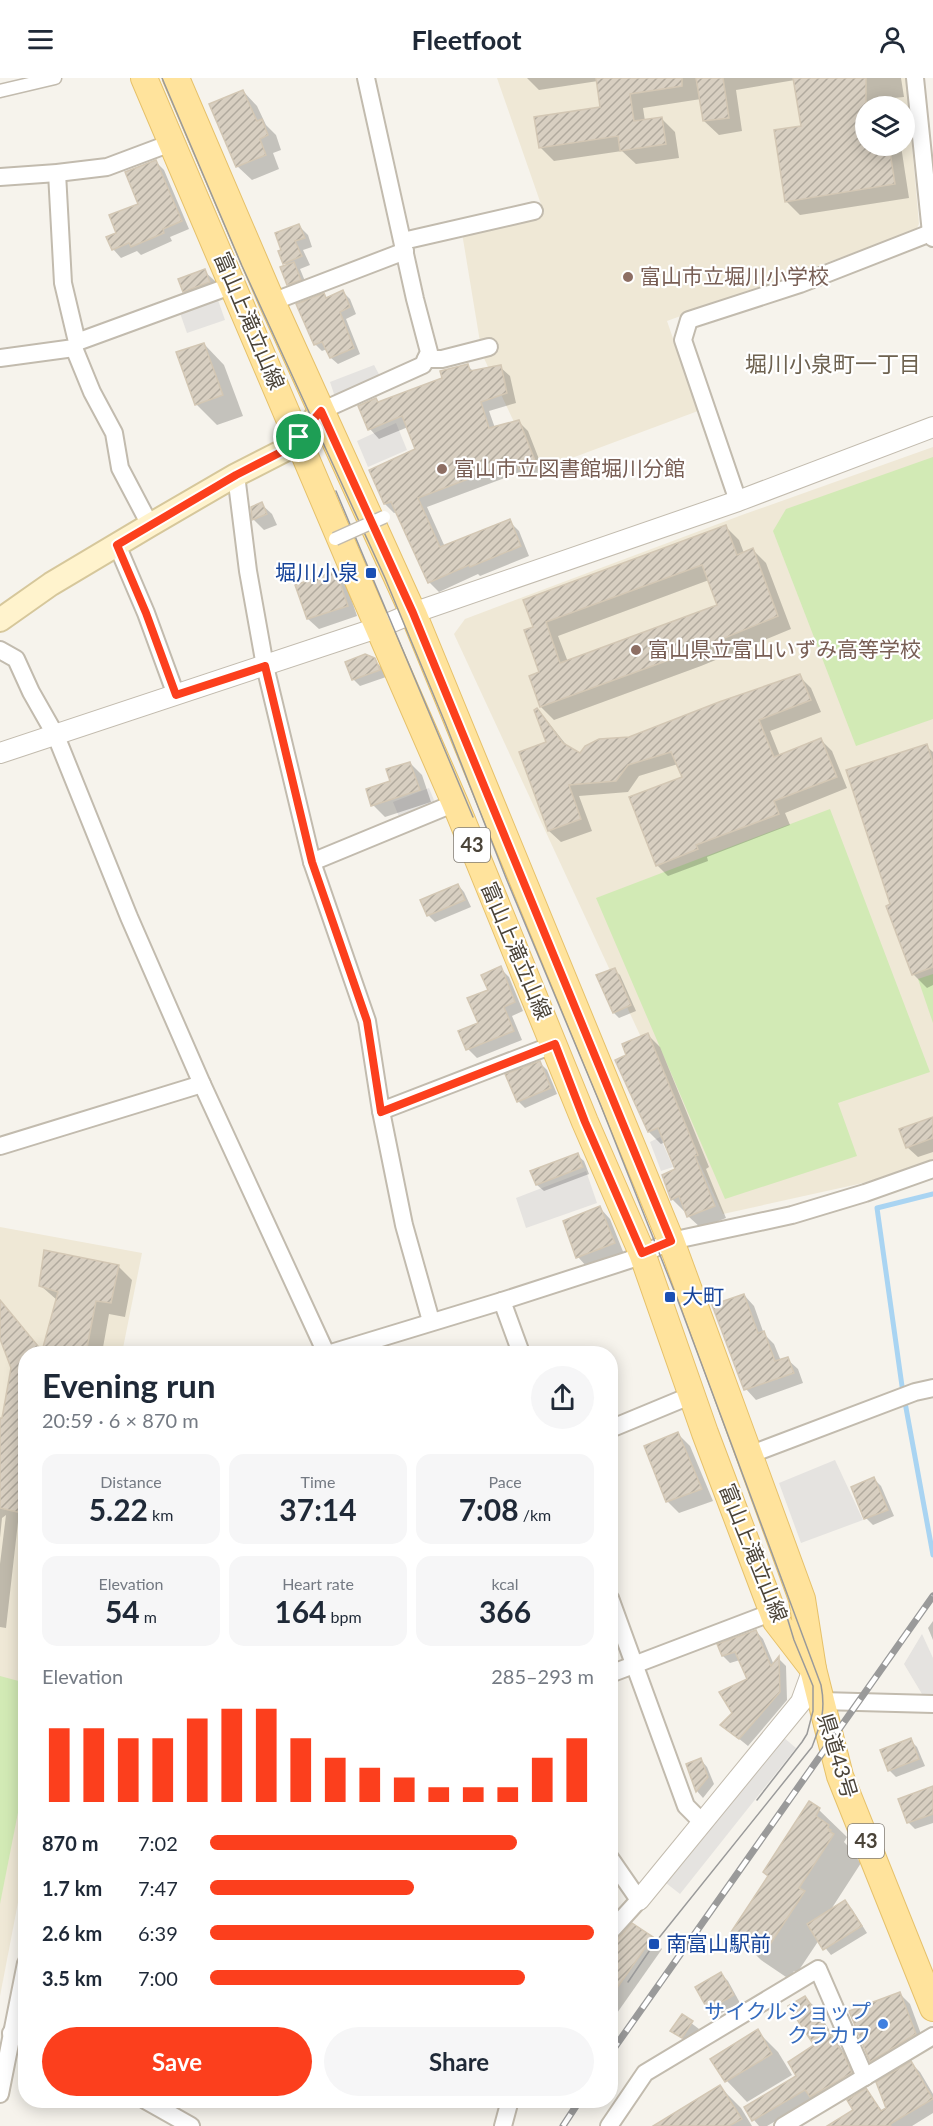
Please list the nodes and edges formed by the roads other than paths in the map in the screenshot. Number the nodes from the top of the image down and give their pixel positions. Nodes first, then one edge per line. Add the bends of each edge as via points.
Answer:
1 (55, 78) edge
2 (144, 78) edge
3 (176, 78) edge
4 (366, 78) edge
5 (915, 78) edge
6 (0, 91) edge
7 (171, 143) junction
8 (57, 173) junction
9 (0, 177) edge
10 (534, 211) dead end
11 (932, 234) edge
12 (404, 246) junction
13 (233, 285) junction
14 (272, 302) junction
15 (76, 345) junction
16 (489, 347) dead end
17 (0, 358) edge
18 (426, 359) junction
19 (321, 411) junction
20 (933, 427) edge
21 (299, 437) junction
22 (236, 475) junction
23 (738, 501) junction
24 (384, 518) dead end
25 (150, 525) junction
26 (336, 539) dead end
27 (117, 545) junction
28 (413, 613) junction
29 (0, 620) edge
30 (380, 627) junction
31 (0, 650) edge
32 (265, 666) junction
33 (176, 695) junction
34 (57, 736) junction
35 (0, 753) edge
36 (455, 803) junction
37 (312, 862) junction
38 (555, 1044) junction
39 (202, 1084) junction
40 (381, 1112) junction
41 (0, 1146) edge
42 (933, 1169) edge
43 (671, 1241) junction
44 (642, 1253) junction
45 (502, 1301) junction
46 (431, 1321) junction
47 (323, 1346) edge
48 (353, 1346) edge
49 (518, 1346) edge
50 (933, 1388) edge
51 (692, 1395) junction
52 (618, 1426) edge
53 (749, 1455) junction
54 (773, 1612) junction
55 (618, 1620) edge
56 (634, 1664) junction
57 (813, 1670) junction
58 (618, 1671) edge
59 (821, 1701) junction
60 (933, 1704) edge
61 (703, 1823) junction
62 (618, 1870) edge
63 (639, 1900) junction
64 (618, 1923) edge
65 (933, 2008) edge
66 (18, 2036) edge
67 (933, 2036) edge
68 (865, 2077) junction
69 (0, 2094) edge
70 (159, 2108) edge
71 (508, 2108) edge
72 (191, 2126) edge
73 (503, 2126) edge
74 (609, 2126) edge
75 (783, 2126) edge

1 - 6 street
2 - 7 main road, 富山上滝立山線 / 43
3 - 14 main road, 富山上滝立山線 / 43
4 - 12 street
5 - 11 street
7 - 8 street via 107,167
7 - 13 main road, 富山上滝立山線 / 43
8 - 9 street
8 - 15 street via 63,283
10 - 12 street
11 - 23 street via 800,284 689,320 683,340
12 - 14 street
12 - 18 street via 429,352
13 - 15 street
13 - 21 main road, 富山上滝立山線 / 43
14 - 19 main road, 富山上滝立山線 / 43
15 - 17 street
15 - 25 street via 92,392 114,433 120,468
16 - 18 street
18 - 19 street via 423,365
19 - 21 main road
19 - 28 main road, 富山上滝立山線 / 43
20 - 23 street
21 - 22 main road via 289,448
21 - 30 main road, 富山上滝立山線 / 43
22 - 25 main road
22 - 32 street
23 - 28 street
24 - 26 street, bridge
25 - 27 main road
27 - 29 main road
27 - 33 street
28 - 30 street
28 - 43 main road, 富山上滝立山線 / 43
30 - 32 street
30 - 36 main road, 富山上滝立山線 / 43
31 - 34 street via 16,659
32 - 33 street
32 - 37 street
33 - 34 street
34 - 35 street
34 - 39 street via 129,917
36 - 37 street
36 - 38 main road, 富山上滝立山線 / 43
37 - 40 street via 367,1021
38 - 40 street
38 - 44 main road, 富山上滝立山線 / 43
39 - 41 street
39 - 47 street
40 - 46 street via 404,1225
42 - 43 street via 792,1215
43 - 44 street
43 - 53 main road, 富山上滝立山線 / 43
44 - 45 street
44 - 51 main road, 富山上滝立山線 / 43
45 - 46 street
45 - 49 street
46 - 48 street
50 - 53 street
51 - 52 street
51 - 54 main road, 富山上滝立山線 / 43
53 - 57 main road, 富山上滝立山線 / 43 via 802,1599
54 - 56 street
54 - 57 main road, 富山上滝立山線 / 43
55 - 56 street
56 - 58 street
56 - 61 street via 686,1806
57 - 59 main road, 県道43号 / 43
57 - 61 street via 801,1702
59 - 60 street
59 - 65 main road, 県道43号 / 43 via 840,1776
61 - 63 street
62 - 63 street
63 - 64 street
66 - 69 street
67 - 68 street
68 - 74 street via 818,1969 645,2073
68 - 75 street
70 - 72 street
71 - 73 street

